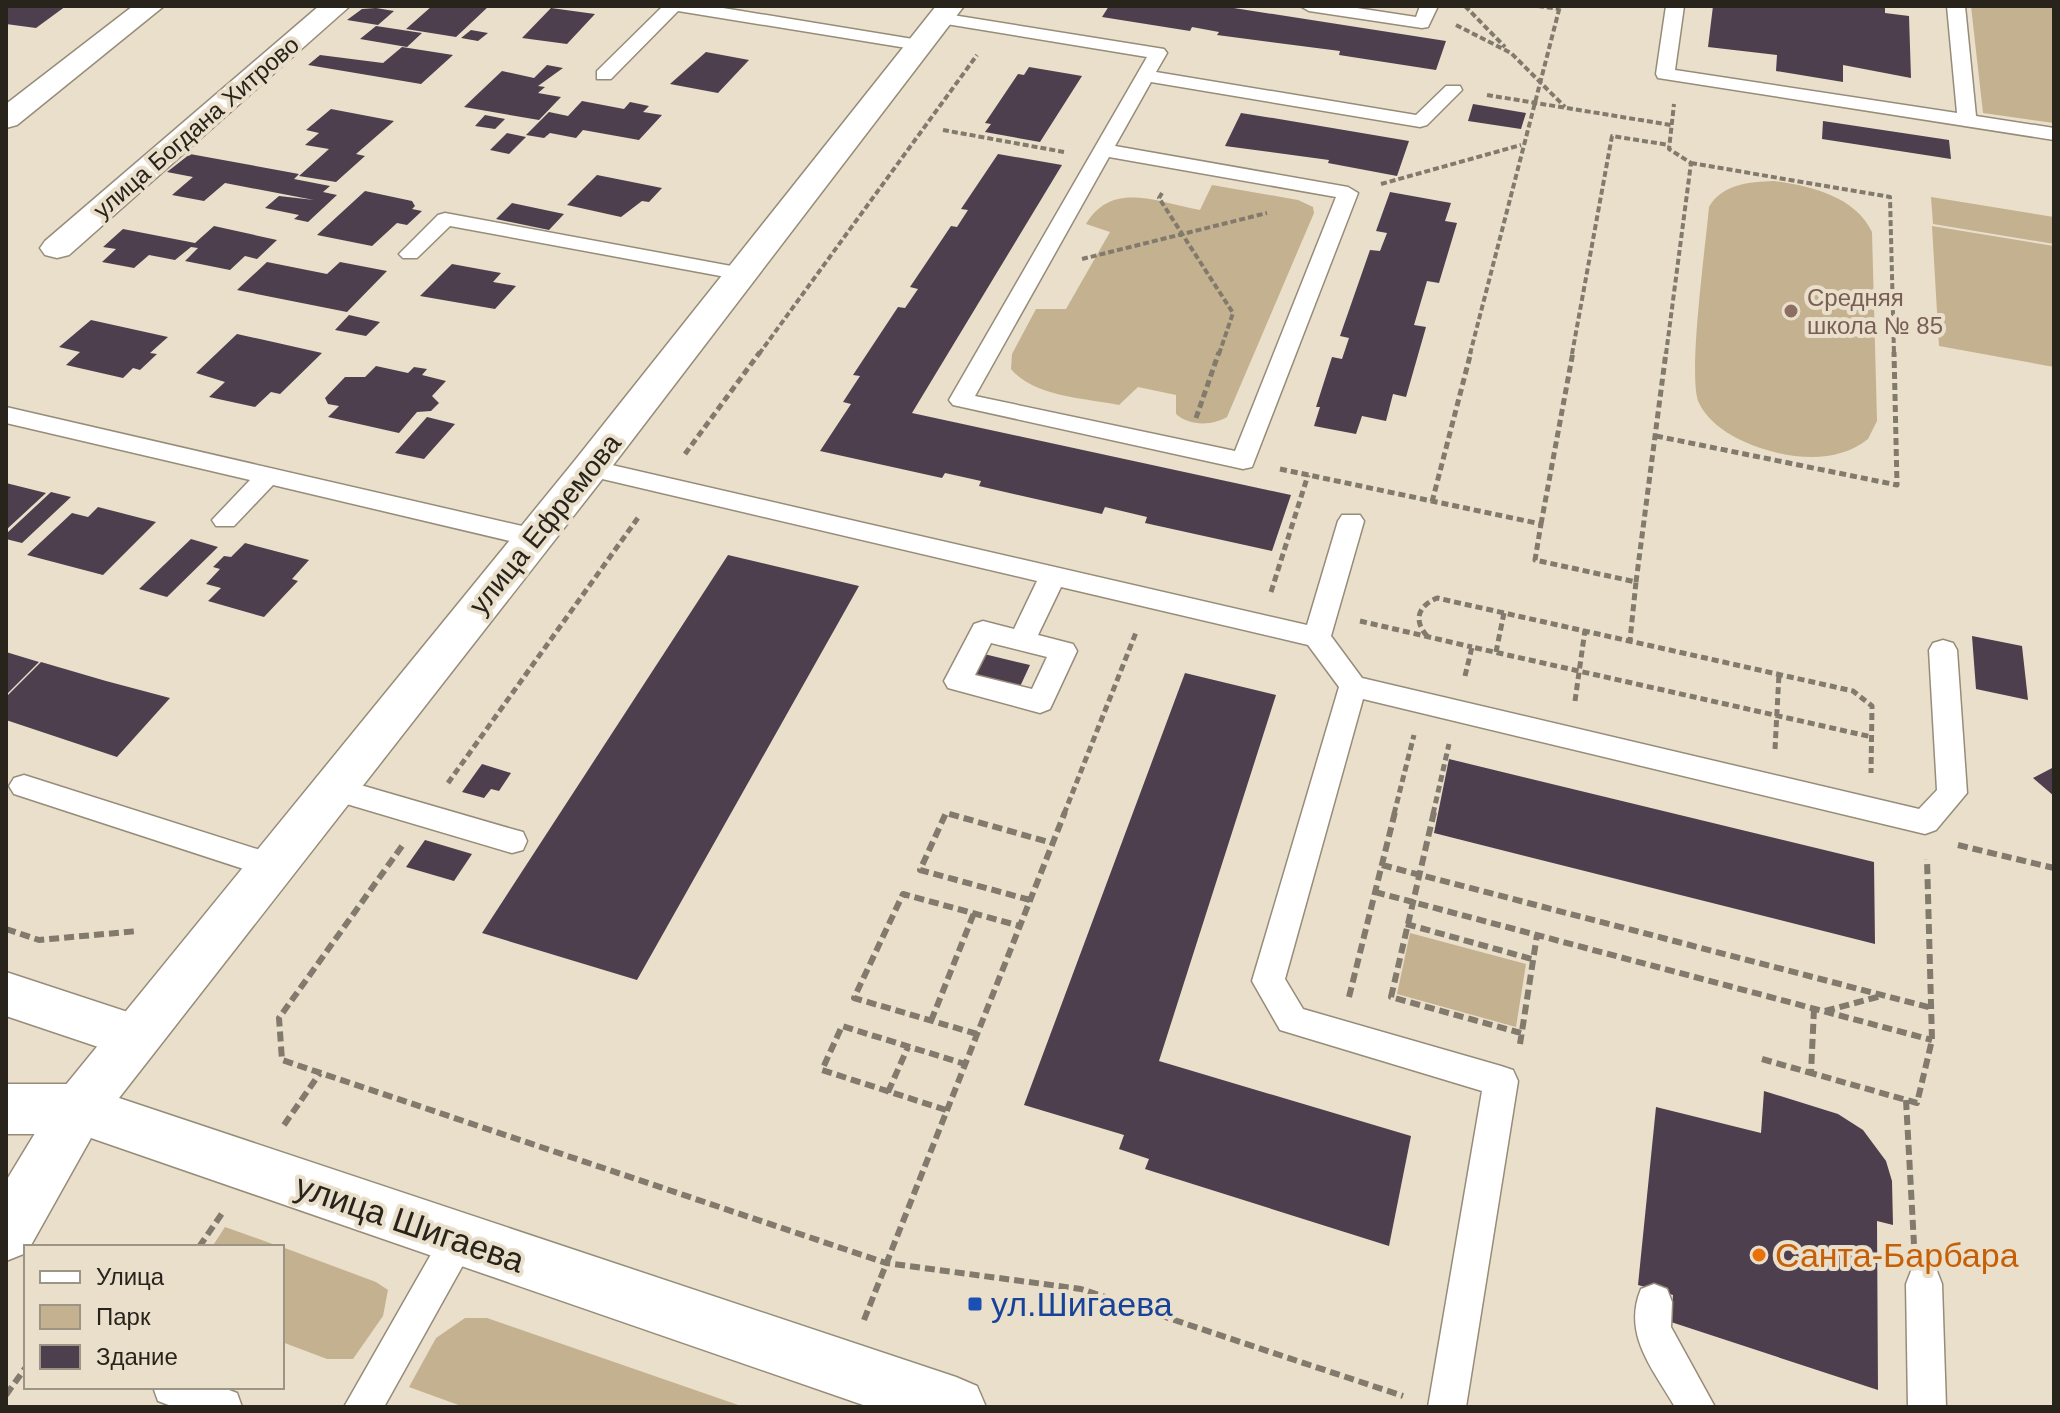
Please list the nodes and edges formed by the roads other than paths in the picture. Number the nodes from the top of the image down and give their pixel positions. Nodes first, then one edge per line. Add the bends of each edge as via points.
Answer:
1 (150, 6) edge
2 (336, 6) edge
3 (676, 6) edge
4 (1309, 6) edge
5 (1675, 6) edge
6 (1956, 6) edge
7 (1427, 10) edge
8 (936, 23) edge
9 (604, 75) dead end
10 (1145, 76) junction
11 (1453, 90) road end
12 (6, 119) edge
13 (1967, 121) junction
14 (2054, 134) edge
15 (1102, 154) junction
16 (57, 248) dead end
17 (410, 254) dead end
18 (742, 274) junction
19 (6, 415) edge
20 (590, 468) junction
21 (269, 475) junction
22 (225, 520) dead end
23 (1351, 521) dead end
24 (535, 538) junction
25 (1053, 576) junction
26 (1317, 637) junction
27 (1022, 640) dead end
28 (1943, 650) dead end
29 (1353, 686) junction
30 (24, 786) dead end
31 (333, 789) junction
32 (512, 841) dead end
33 (271, 866) junction
34 (6, 994) edge
35 (134, 1036) junction
36 (6, 1109) edge
37 (79, 1109) junction
38 (6, 1171) edge
39 (6, 1234) edge
40 (459, 1240) junction
41 (1924, 1284) road end
42 (1654, 1302) dead end
43 (177, 1389) edge
44 (1432, 1404) edge
45 (223, 1407) edge
46 (363, 1407) edge
47 (956, 1407) edge
48 (1696, 1407) edge
49 (1927, 1407) edge

1 - 12 street
2 - 16 street, улица Богдана Хитрово
3 - 8 lane
3 - 9 lane
4 - 7 lane via 1422,23
5 - 13 lane via 1665,74
6 - 13 lane
8 - 10 lane via 998,27 1158,53
8 - 18 street, улица Ефремова
10 - 11 lane via 1420,121
10 - 15 lane
13 - 14 lane
15 - 15 lane via 1348,193 1243,461 961,400
17 - 18 lane via 445,219
18 - 20 street, улица Ефремова
19 - 21 lane
20 - 24 street, улица Ефремова
20 - 25 lane
21 - 22 lane
21 - 24 lane
23 - 26 lane
24 - 31 street, улица Ефремова
25 - 26 lane
25 - 27 lane
26 - 29 lane
28 - 29 lane via 1952,793 1926,830 1871,809
29 - 44 lane via 1268,981 1292,1020 1501,1081
30 - 33 lane
31 - 32 lane
31 - 33 street, улица Ефремова
33 - 35 street, улица Ефремова
34 - 35 street
35 - 37 street
36 - 37 street, улица Шигаева
37 - 38 street
37 - 39 street
37 - 40 street, улица Шигаева
40 - 46 lane
40 - 47 street, улица Шигаева
41 - 49 lane
42 - 48 lane via 1652,1330
43 - 45 lane

